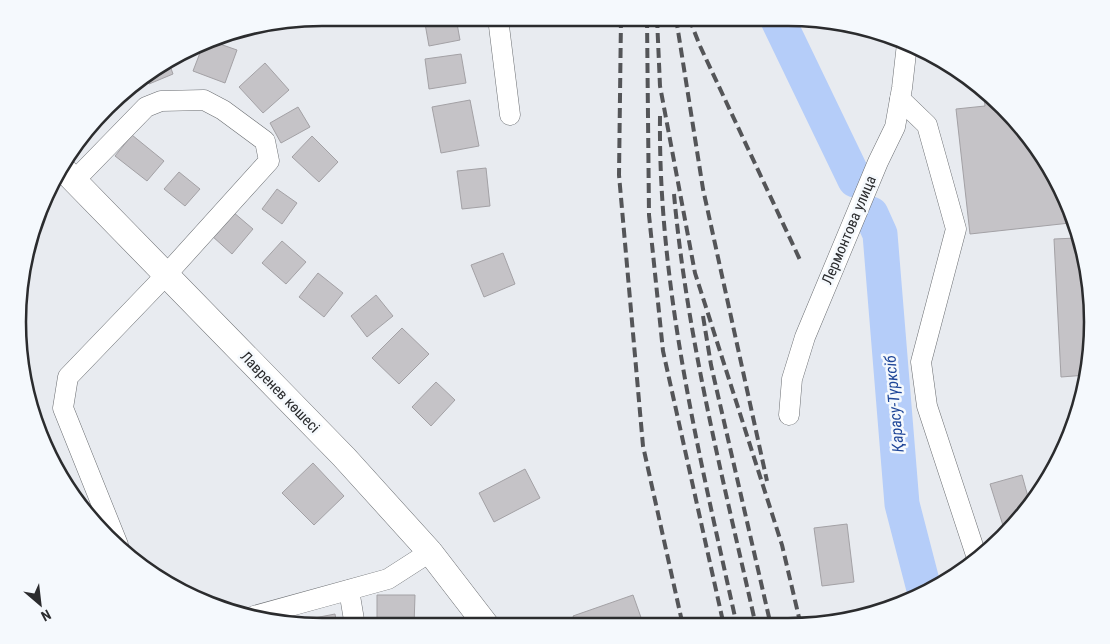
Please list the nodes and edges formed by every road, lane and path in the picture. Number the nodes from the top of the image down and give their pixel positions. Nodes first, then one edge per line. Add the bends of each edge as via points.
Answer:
1 (499, 26) edge
2 (906, 51) edge
3 (900, 98) junction
4 (510, 115) dead end
5 (68, 175) edge
6 (166, 275) junction
7 (789, 415) dead end
8 (112, 530) edge
9 (975, 551) edge
10 (430, 552) junction
11 (349, 590) junction
12 (267, 612) edge
13 (354, 618) edge
14 (481, 618) edge

1 - 4 street
2 - 3 street, Лермонтова улица
3 - 7 street, Лермонтова улица via 895,127 805,337 792,379
3 - 9 street via 927,125 956,229 922,362 927,406
5 - 6 main road, Лавренев көшесі
5 - 6 street via 146,107 161,100 204,100 265,141 269,161
6 - 8 street via 68,377 63,408
6 - 10 main road, Лавренев көшесі via 344,457
10 - 11 street via 388,579
10 - 14 main road, Лавренев көшесі
11 - 12 street
11 - 13 street

